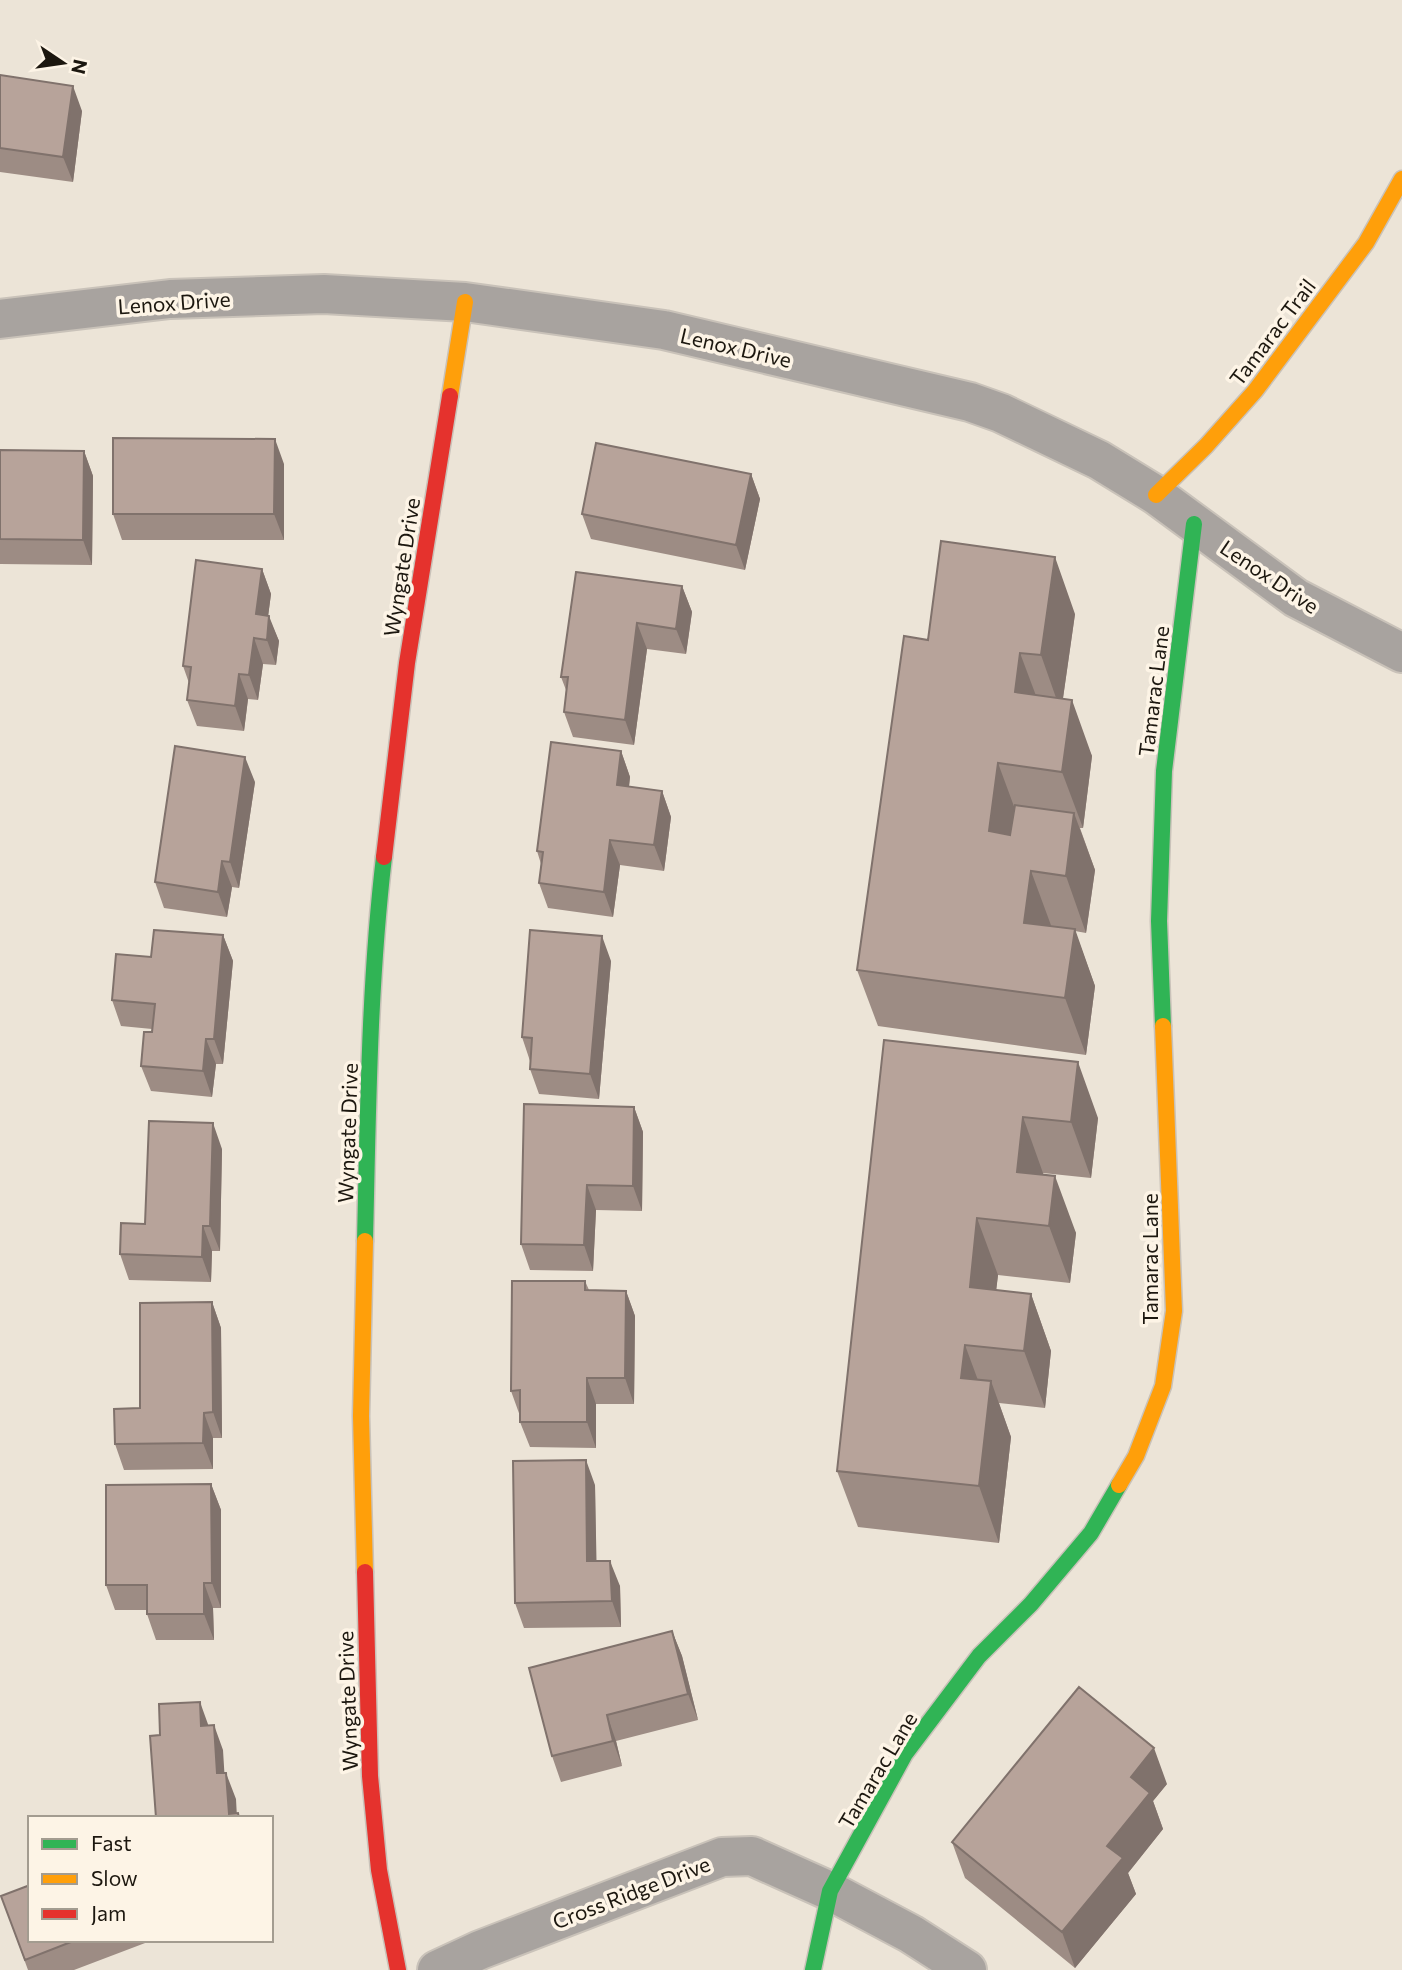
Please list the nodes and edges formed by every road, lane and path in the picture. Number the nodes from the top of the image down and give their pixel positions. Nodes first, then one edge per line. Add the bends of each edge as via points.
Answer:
1 (1402, 178) edge
2 (465, 302) junction
3 (0, 319) edge
4 (1156, 495) junction
5 (1194, 524) junction
6 (1402, 653) edge
7 (830, 1891) junction
8 (398, 1970) edge
9 (437, 1970) edge
10 (813, 1970) edge
11 (967, 1970) edge

1 - 4 street, Tamarac Trail via 1366,243 1255,391
2 - 3 street, Lenox Drive via 324,294 183,299
2 - 4 street, Lenox Drive via 664,330 970,402 1099,460
2 - 8 street, Wyngate Drive via 407,663 379,898 368,1103 361,1416 370,1776 379,1870
4 - 5 street, Lenox Drive
5 - 6 street, Lenox Drive via 1296,598
5 - 7 street, Tamarac Lane via 1163,798 1159,921 1174,1311 1163,1386 1136,1456 1091,1533 979,1656 905,1754
7 - 9 street, Cross Ridge Drive via 752,1856 722,1857
7 - 10 street
7 - 11 street, Cross Ridge Drive

